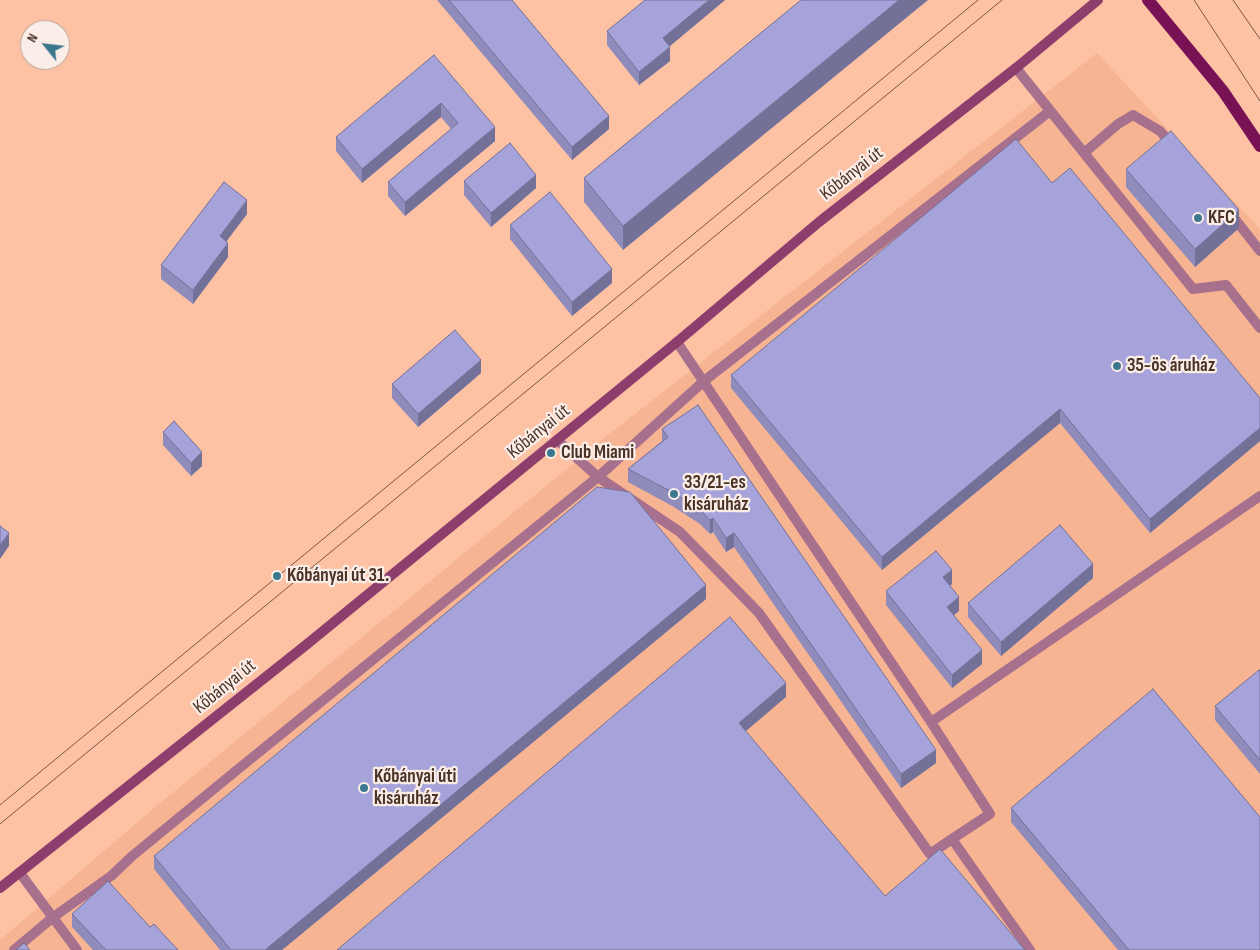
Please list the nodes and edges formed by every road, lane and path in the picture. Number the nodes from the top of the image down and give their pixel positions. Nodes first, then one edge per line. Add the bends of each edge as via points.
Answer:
1 (1098, 0) edge
2 (1148, 0) edge
3 (1016, 68) junction
4 (1050, 111) junction
5 (1260, 146) edge
6 (1084, 153) junction
7 (1179, 153) edge
8 (1222, 204) edge
9 (1260, 250) edge
10 (1260, 328) edge
11 (677, 342) junction
12 (704, 382) junction
13 (556, 440) junction
14 (598, 477) junction
15 (1260, 496) edge
16 (931, 722) junction
17 (952, 839) junction
18 (20, 873) junction
19 (0, 888) edge
20 (52, 918) junction
21 (14, 950) edge
22 (77, 950) edge
23 (1030, 950) edge

1 - 3 main road, Kőbányai út
2 - 5 main road via 1223,91
3 - 4 lane
3 - 11 main road, Kőbányai út via 819,222
4 - 6 lane
4 - 12 lane
6 - 7 lane via 1133,115 1160,131
6 - 10 lane via 1193,288 1226,285
8 - 9 lane
11 - 12 lane
11 - 13 main road, Kőbányai út
12 - 14 lane
12 - 16 lane
13 - 14 lane
13 - 18 main road, Kőbányai út
14 - 17 lane via 680,532 759,613 930,854
14 - 20 lane via 111,876
15 - 16 lane
16 - 17 lane via 990,814
17 - 23 lane
18 - 19 main road, Kőbányai út
18 - 20 lane
20 - 21 lane
20 - 22 lane

